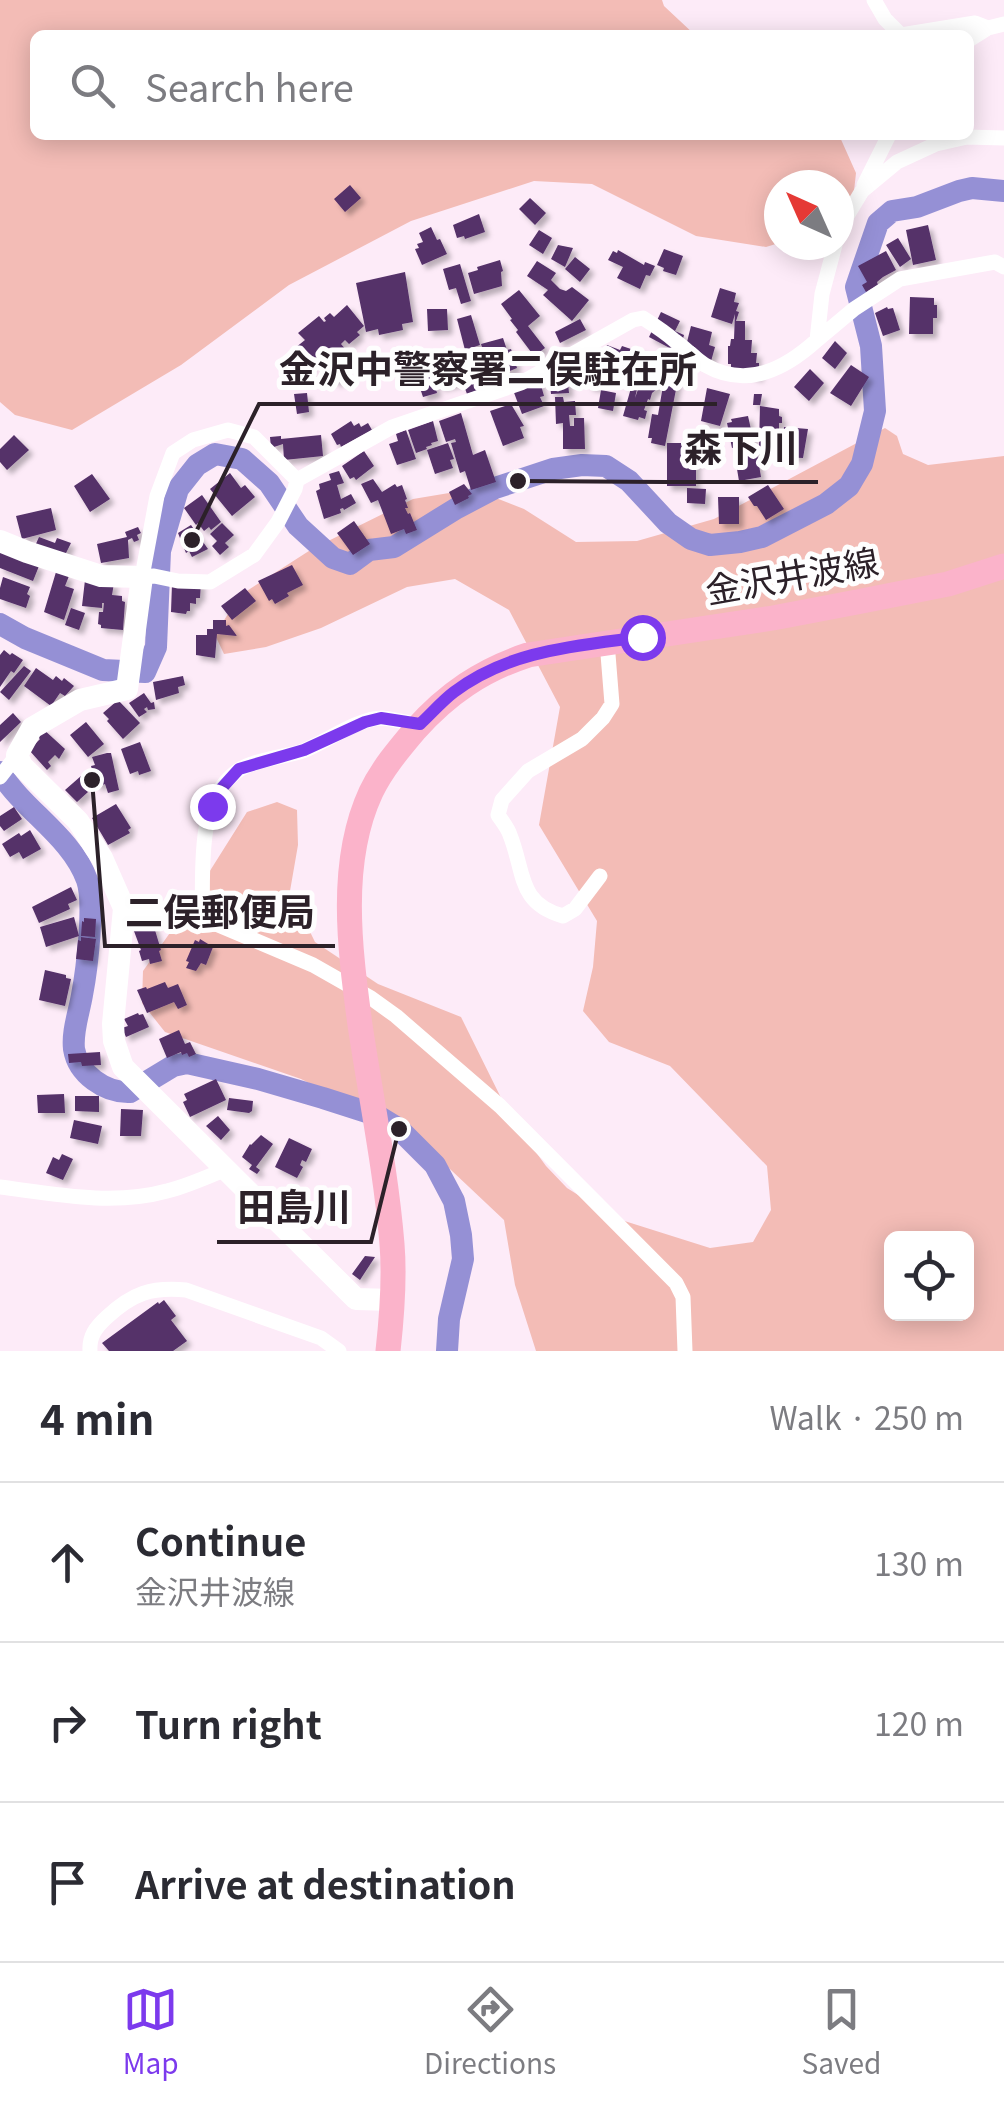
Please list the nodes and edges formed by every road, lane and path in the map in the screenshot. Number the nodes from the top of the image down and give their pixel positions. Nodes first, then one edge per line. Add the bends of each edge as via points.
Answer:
1 (874, 0) edge
2 (996, 26) edge
3 (896, 30) edge
4 (932, 30) edge
5 (974, 137) edge
6 (1004, 138) edge
7 (887, 140) edge
8 (954, 140) edge
9 (862, 191) junction
10 (854, 204) edge
11 (831, 260) edge
12 (1004, 268) edge
13 (817, 340) junction
14 (296, 484) junction
15 (0, 541) edge
16 (1004, 566) edge
17 (148, 577) junction
18 (606, 642) junction
19 (420, 724) junction
20 (14, 759) junction
21 (0, 777) edge
22 (600, 876) dead end
23 (124, 908) junction
24 (202, 918) junction
25 (356, 990) junction
26 (226, 1169) junction
27 (0, 1187) edge
28 (393, 1300) junction
29 (90, 1351) edge
30 (339, 1351) edge
31 (388, 1351) edge
32 (685, 1351) edge

1 - 3 street
2 - 4 street
5 - 6 street
7 - 9 street
8 - 9 street via 897,162
9 - 10 street
11 - 13 street
12 - 13 street via 995,262 900,279
13 - 14 street via 781,368 740,376 703,364 643,318 633,320 521,382 392,427
14 - 17 street via 254,556 210,582
14 - 17 street via 254,437 228,430 193,440 173,453 157,496
15 - 17 main road via 102,576
16 - 18 main road, 金沢井波線 via 862,602
17 - 20 main road via 127,689 80,700 32,728
18 - 19 main road, 金沢井波線 via 503,663 451,694
18 - 22 street via 612,704 582,739 528,771 502,800 498,815 524,887 551,913 564,916
19 - 24 street via 381,718 239,769 212,806
19 - 25 main road, 金沢井波線 via 371,792 357,837 350,902
20 - 21 street
20 - 23 main road via 78,822
23 - 24 street
23 - 26 main road via 113,1024 122,1067
24 - 25 street
25 - 28 main road, 金沢井波線 via 392,1246
25 - 32 street via 500,1106 676,1283 683,1297
26 - 27 street via 163,1193 134,1196
26 - 28 main road via 356,1299
28 - 31 main road, 金沢井波線
29 - 30 street via 96,1327 122,1303 164,1288 321,1338

